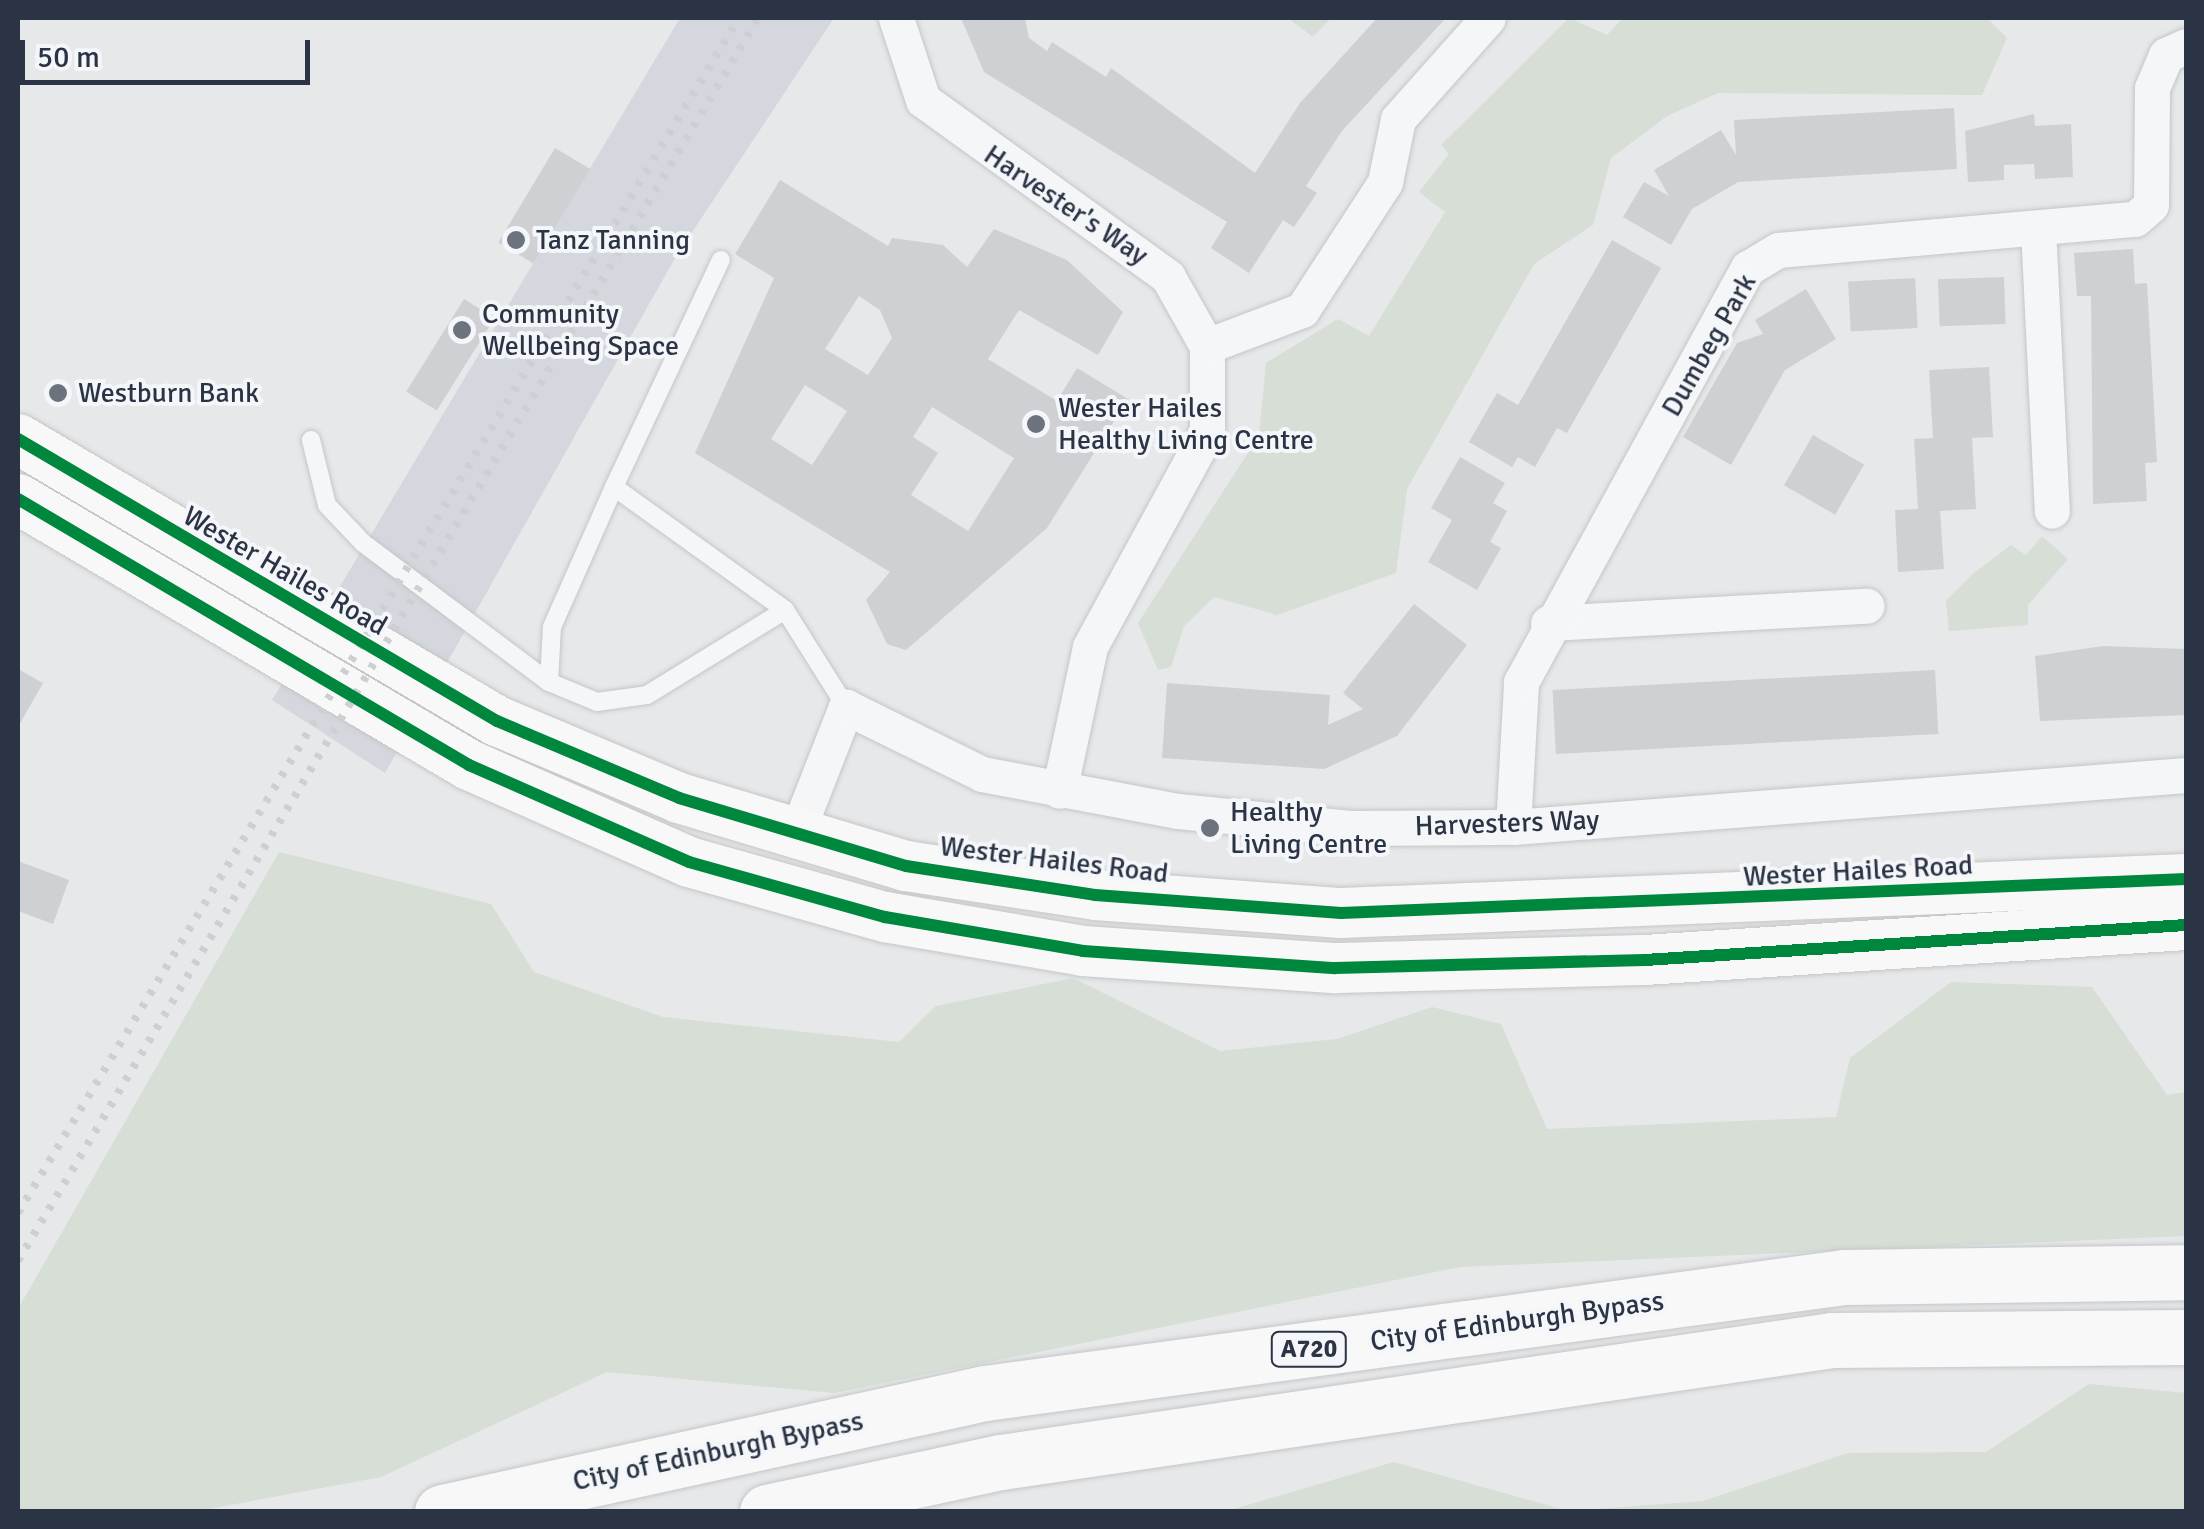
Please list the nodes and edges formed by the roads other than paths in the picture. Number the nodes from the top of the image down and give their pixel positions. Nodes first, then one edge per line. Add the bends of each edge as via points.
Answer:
1 (896, 18) edge
2 (1488, 18) edge
3 (2186, 46) edge
4 (2038, 228) junction
5 (721, 260) dead end
6 (1207, 346) junction
7 (18, 439) edge
8 (310, 440) dead end
9 (614, 487) junction
10 (18, 499) edge
11 (2052, 511) dead end
12 (1867, 606) dead end
13 (785, 610) junction
14 (1548, 623) junction
15 (549, 682) junction
16 (846, 707) junction
17 (2186, 775) edge
18 (1059, 792) junction
19 (1513, 827) junction
20 (795, 836) junction
21 (2186, 879) edge
22 (776, 890) junction
23 (2186, 925) edge
24 (2186, 1272) edge
25 (2186, 1338) edge
26 (442, 1512) edge
27 (767, 1512) edge

1 - 6 street, Harvester's Way via 923,100 1168,277
2 - 6 street via 1398,120 1384,182 1302,310
3 - 4 street, Dumbeg Park via 2166,55 2152,88 2151,205 2136,218
4 - 11 street
4 - 14 street, Dumbeg Park via 1778,250 1748,268
5 - 9 lane
6 - 18 street, Harvester's Way via 1207,432 1090,646
7 - 20 main road, Wester Hailes Road via 497,722
8 - 15 lane via 327,505 363,543
9 - 13 lane
9 - 15 lane via 552,627
10 - 22 main road via 470,764
12 - 14 street
13 - 15 lane via 647,695 597,702
13 - 16 lane
14 - 19 street, Dumbeg Park via 1520,682
16 - 18 street, Harvesters Way via 982,774
16 - 20 street
17 - 19 street, Harvesters Way
18 - 19 street, Harvesters Way via 1350,828
20 - 21 main road, Wester Hailes Road via 906,866 1095,895 1341,913
20 - 22 main road
22 - 23 main road via 1083,951 1335,968
24 - 26 highway, City of Edinburgh Bypass / A720 via 1844,1278 985,1392
25 - 27 highway via 1832,1340 1001,1462

